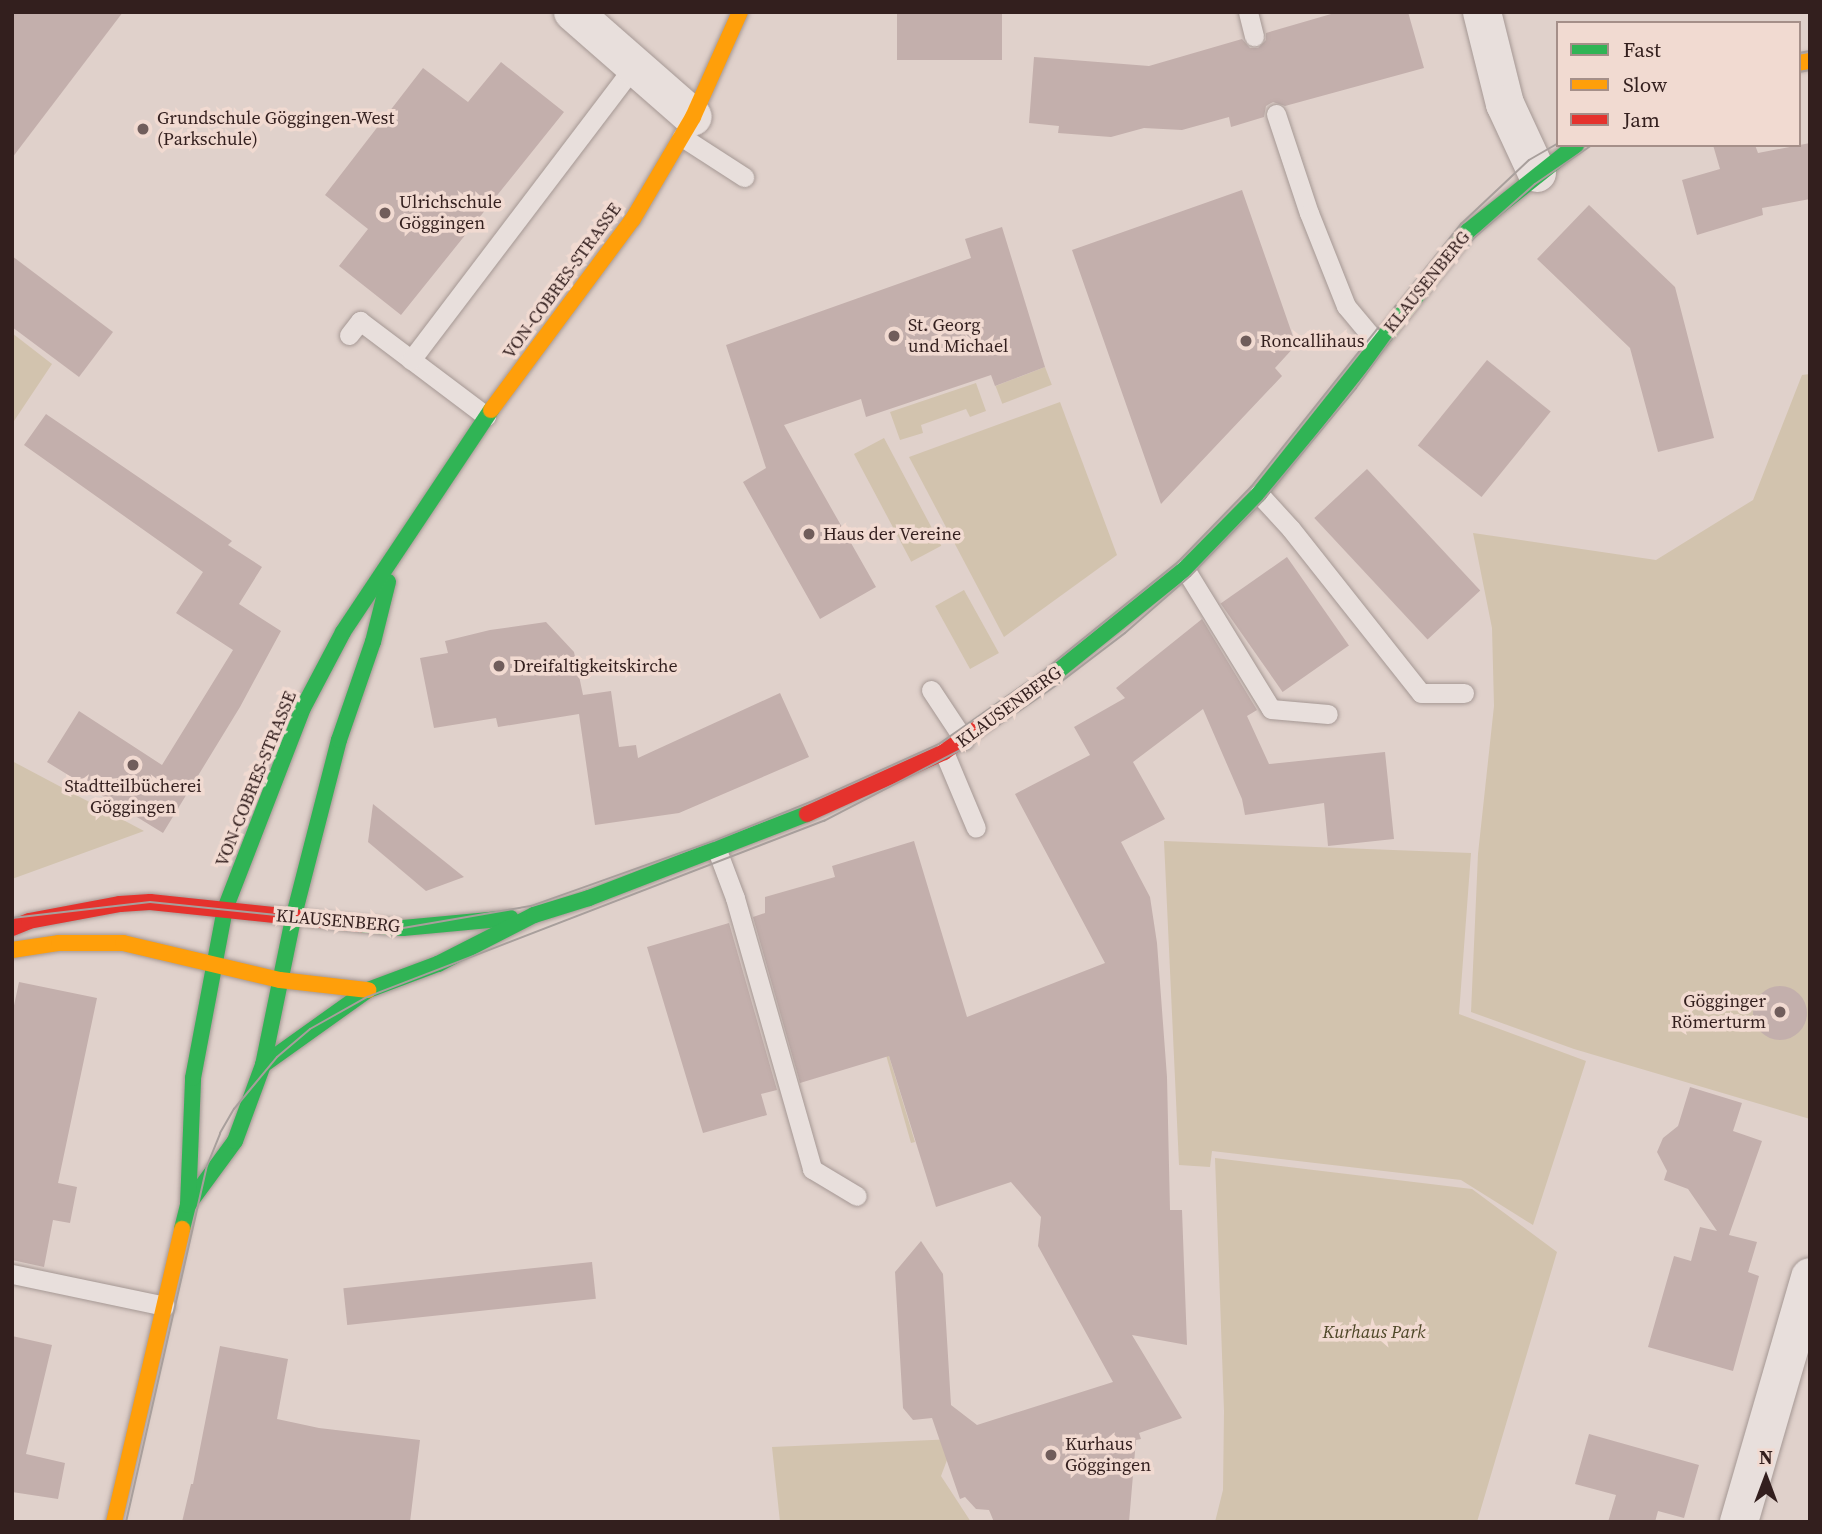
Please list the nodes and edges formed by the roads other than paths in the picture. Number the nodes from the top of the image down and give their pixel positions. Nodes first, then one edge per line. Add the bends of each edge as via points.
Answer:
1 (573, 12) edge
2 (740, 12) edge
3 (1248, 12) edge
4 (1482, 12) edge
5 (1254, 36) dead end
6 (633, 66) junction
7 (1276, 114) dead end
8 (687, 127) junction
9 (1573, 147) edge
10 (1537, 173) junction
11 (744, 177) dead end
12 (349, 335) dead end
13 (1377, 343) junction
14 (411, 360) junction
15 (486, 415) junction
16 (1259, 494) junction
17 (393, 559) junction
18 (1185, 569) junction
19 (931, 690) dead end
20 (1464, 693) dead end
21 (1328, 714) dead end
22 (964, 740) junction
23 (944, 752) junction
24 (976, 828) dead end
25 (717, 850) junction
26 (225, 909) junction
27 (534, 915) junction
28 (293, 919) junction
29 (12, 928) edge
30 (12, 950) edge
31 (213, 967) junction
32 (280, 980) junction
33 (368, 990) junction
34 (262, 1065) junction
35 (858, 1196) dead end
36 (188, 1205) junction
37 (12, 1274) edge
38 (1810, 1277) edge
39 (165, 1306) junction
40 (114, 1522) edge
41 (1739, 1522) edge

1 - 6 street
2 - 8 street, VON-COBRES-STRASSE
3 - 5 lane
4 - 10 street via 1505,104
6 - 8 street
6 - 14 lane
7 - 13 lane, KLAUSENBERG via 1308,212 1346,306
8 - 11 lane
8 - 15 street, VON-COBRES-STRASSE via 633,219
9 - 10 street, KLAUSENBERG
10 - 13 street, KLAUSENBERG via 1468,231
12 - 14 lane via 360,321
13 - 16 street, KLAUSENBERG
14 - 15 lane
15 - 17 street, VON-COBRES-STRASSE
16 - 18 street, KLAUSENBERG
16 - 20 lane via 1421,693
17 - 26 street, VON-COBRES-STRASSE via 343,632 303,708
17 - 28 street, VON-COBRES-STRASSE via 373,642 339,740
18 - 21 lane via 1270,709
18 - 22 street, KLAUSENBERG via 1052,677
19 - 22 lane
22 - 23 street, KLAUSENBERG
23 - 24 lane
23 - 25 street, KLAUSENBERG
25 - 27 street, KLAUSENBERG
25 - 35 lane via 735,898 812,1169
26 - 28 street, KLAUSENBERG
26 - 29 street, KLAUSENBERG via 120,904
26 - 31 street, VON-COBRES-STRASSE
27 - 28 street, KLAUSENBERG via 402,928
27 - 33 street, KLAUSENBERG via 438,964
28 - 32 street, VON-COBRES-STRASSE
30 - 31 street, KLAUSENBERG via 59,943 123,943
31 - 32 street, KLAUSENBERG
31 - 36 street, VON-COBRES-STRASSE via 193,1078
32 - 33 street, KLAUSENBERG
32 - 34 street, VON-COBRES-STRASSE
33 - 34 street, KLAUSENBERG
34 - 36 street, VON-COBRES-STRASSE via 235,1141
36 - 39 street
37 - 39 lane
38 - 41 street
39 - 40 street

